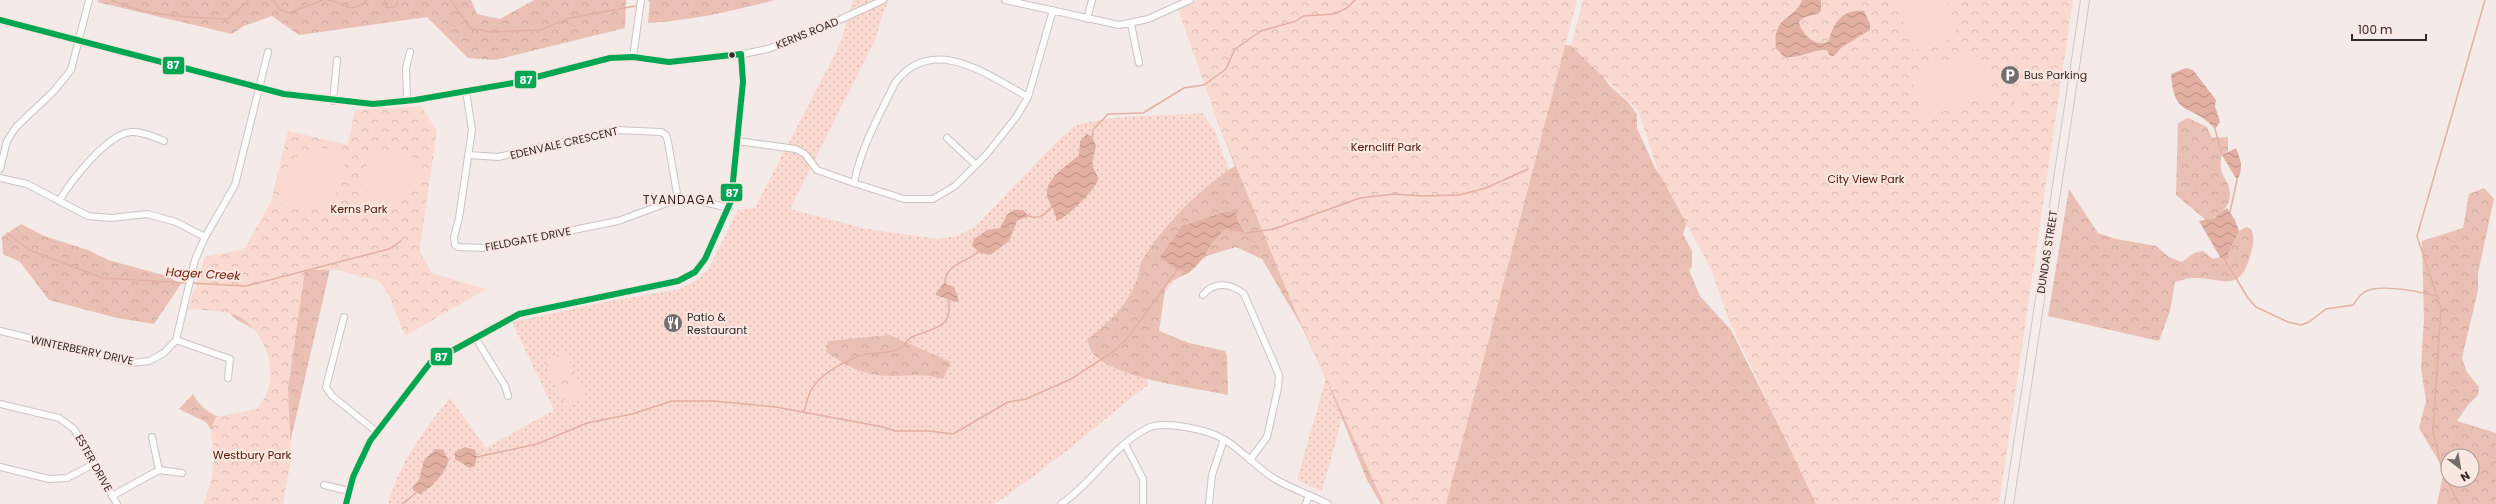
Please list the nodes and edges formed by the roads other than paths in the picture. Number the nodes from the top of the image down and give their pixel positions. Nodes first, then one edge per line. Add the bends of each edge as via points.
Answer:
1 (89, 0) edge
2 (641, 0) edge
3 (883, 0) edge
4 (1005, 0) edge
5 (1092, 0) edge
6 (1190, 0) edge
7 (2085, 0) edge
8 (1018, 1) edge
9 (1053, 10) junction
10 (1087, 19) junction
11 (0, 20) edge
12 (1131, 24) junction
13 (78, 41) junction
14 (268, 52) dead end
15 (410, 52) dead end
16 (741, 54) junction
17 (633, 57) junction
18 (336, 60) dead end
19 (1139, 64) dead end
20 (261, 87) junction
21 (466, 91) junction
22 (1028, 97) junction
23 (332, 101) junction
24 (408, 101) junction
25 (947, 138) dead end
26 (164, 141) dead end
27 (737, 141) junction
28 (468, 155) junction
29 (976, 165) junction
30 (0, 169) edge
31 (0, 178) edge
32 (854, 183) junction
33 (678, 199) junction
34 (59, 201) junction
35 (729, 208) junction
36 (205, 237) junction
37 (1204, 295) dead end
38 (344, 317) dead end
39 (0, 332) edge
40 (475, 337) junction
41 (176, 340) junction
42 (228, 378) dead end
43 (508, 396) dead end
44 (0, 404) edge
45 (377, 432) junction
46 (152, 437) dead end
47 (1224, 439) junction
48 (1125, 444) junction
49 (1250, 460) junction
50 (94, 464) junction
51 (0, 466) edge
52 (159, 470) junction
53 (182, 473) dead end
54 (324, 485) dead end
55 (349, 491) junction
56 (1309, 495) junction
57 (112, 496) junction
58 (117, 504) edge
59 (346, 504) edge
60 (1061, 504) edge
61 (1143, 504) edge
62 (1209, 504) edge
63 (1306, 504) edge
64 (1328, 504) edge
65 (2009, 504) edge

1 - 13 street
2 - 17 street
3 - 16 street, KERNS ROAD via 789,43
4 - 8 street
5 - 10 street
6 - 12 street
7 - 65 main road, DUNDAS STREET
8 - 9 street
9 - 10 street
9 - 22 street
10 - 12 street via 1106,24
11 - 13 street, KERNS ROAD
12 - 19 street
13 - 20 street, KERNS ROAD
13 - 30 street via 71,70 64,81 16,127 7,142
14 - 20 street
15 - 24 street via 406,68
16 - 17 street, KERNS ROAD via 669,62
16 - 27 street via 743,82
17 - 21 street, KERNS ROAD via 595,60 542,76
18 - 23 street
20 - 23 street, KERNS ROAD via 284,94
20 - 36 street via 235,185
21 - 24 street, KERNS ROAD
21 - 28 street, FIELDGATE DRIVE via 472,130
22 - 29 street via 1017,116
22 - 32 street via 963,63 947,59 924,61 902,74 896,83 864,146
23 - 24 street, KERNS ROAD via 373,104
25 - 29 street
26 - 34 street via 141,133 131,132 122,135 81,168
27 - 32 street via 796,149 805,154 817,170
27 - 35 street via 733,192
28 - 33 street, EDENVALE CRESCENT via 498,157 616,130 660,132 666,135 668,142
28 - 33 street, FIELDGATE DRIVE via 454,238 455,245 461,248 484,248 618,221
29 - 32 street via 955,186 933,199 904,199
31 - 34 street via 27,184
33 - 35 street, FIELDGATE DRIVE via 691,199
34 - 36 street via 74,211 99,218 147,214 164,217
35 - 40 street via 705,259 688,277 653,287 519,314
36 - 41 street via 195,260
37 - 49 street via 1209,287 1217,284 1238,289 1244,294 1279,375 1267,437
38 - 45 street via 326,387 332,396
39 - 41 street, WINTERBERRY DRIVE via 132,363 149,361 164,353
40 - 43 street via 505,386
40 - 45 street via 428,365
41 - 42 street via 230,359
44 - 50 street, ESTER DRIVE via 59,418 74,429
45 - 55 street via 364,453
46 - 52 street
47 - 48 street via 1194,429 1162,424 1148,428
47 - 49 street
47 - 62 street via 1212,475
48 - 60 street
48 - 61 street via 1143,479
49 - 56 street via 1284,485
50 - 51 street via 67,478 49,479
50 - 57 street, ESTER DRIVE
52 - 53 street
52 - 57 street
54 - 55 street
55 - 59 street
56 - 63 street
56 - 64 street
57 - 58 street, ESTER DRIVE

